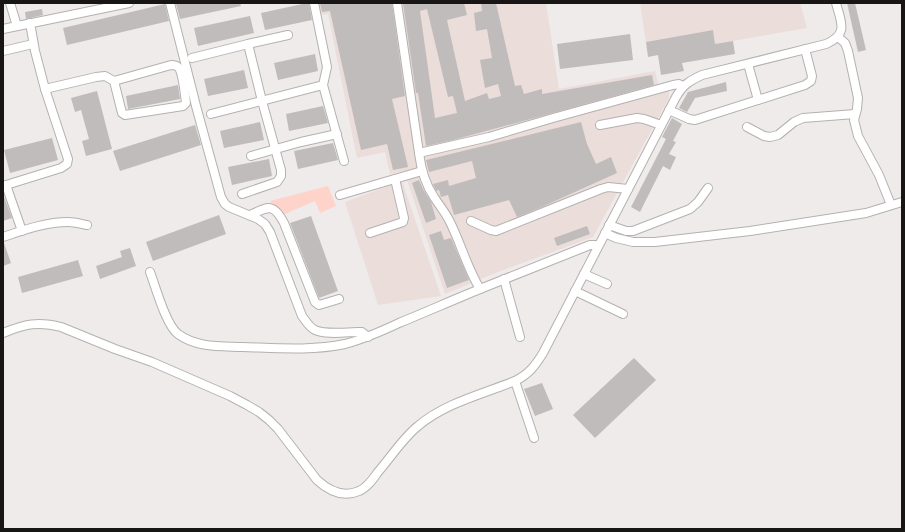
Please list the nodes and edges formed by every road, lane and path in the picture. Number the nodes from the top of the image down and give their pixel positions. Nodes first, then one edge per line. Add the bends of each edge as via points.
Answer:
1 (10, 3) edge
2 (124, 3) edge
3 (170, 3) edge
4 (314, 3) edge
5 (397, 3) edge
6 (836, 3) edge
7 (30, 24) junction
8 (18, 26) junction
9 (3, 29) edge
10 (288, 35) dead end
11 (838, 37) junction
12 (33, 44) junction
13 (248, 44) junction
14 (805, 49) junction
15 (3, 51) edge
16 (192, 58) dead end
17 (748, 64) junction
18 (114, 81) junction
19 (323, 85) junction
20 (683, 86) junction
21 (45, 89) junction
22 (758, 100) junction
23 (262, 101) junction
24 (669, 110) junction
25 (211, 114) dead end
26 (855, 114) junction
27 (661, 125) junction
28 (600, 126) dead end
29 (747, 127) dead end
30 (337, 134) junction
31 (275, 149) junction
32 (419, 153) junction
33 (251, 156) dead end
34 (344, 161) dead end
35 (422, 170) junction
36 (395, 179) junction
37 (5, 185) edge
38 (708, 188) dead end
39 (628, 189) junction
40 (242, 194) dead end
41 (340, 195) dead end
42 (902, 202) edge
43 (891, 205) junction
44 (250, 216) junction
45 (471, 221) dead end
46 (87, 225) dead end
47 (609, 225) junction
48 (22, 231) junction
49 (370, 233) dead end
50 (605, 233) junction
51 (3, 237) edge
52 (595, 245) dead end
53 (150, 272) dead end
54 (584, 274) junction
55 (504, 279) junction
56 (607, 284) dead end
57 (480, 289) junction
58 (575, 291) junction
59 (339, 299) dead end
60 (623, 314) dead end
61 (3, 333) edge
62 (368, 337) junction
63 (520, 337) dead end
64 (515, 381) junction
65 (534, 438) dead end

1 - 8 street
2 - 7 street
3 - 44 street via 221,197 229,207
4 - 19 street via 327,67
5 - 32 street
6 - 11 street via 842,27
7 - 8 street
7 - 12 street
8 - 9 street
10 - 13 street
11 - 14 street via 832,42
11 - 26 street via 848,51 858,98
12 - 15 street
12 - 21 street
13 - 16 street
13 - 23 street
14 - 17 street
14 - 22 street via 812,76 810,81 805,85
17 - 20 street via 702,76
17 - 22 street
18 - 18 street via 171,65 176,66 181,73 186,103 183,106 125,115 122,113
18 - 21 street via 105,76 96,77
19 - 23 street
19 - 30 street
20 - 24 street
20 - 32 street via 673,85 490,137
21 - 37 street via 68,159 67,164
22 - 24 street via 695,120
23 - 25 street
23 - 31 street
24 - 27 street
26 - 29 street via 803,118 778,135 770,137
26 - 43 street via 858,136 880,175
27 - 28 street via 637,118
27 - 39 street
30 - 31 street
30 - 34 street
31 - 33 street
31 - 40 street via 281,170 279,180
32 - 35 street
35 - 36 street
35 - 57 street via 433,196 445,211
36 - 41 street
36 - 49 street via 403,222
37 - 48 street
38 - 47 street via 690,208 633,230 626,231
39 - 45 street via 600,189 496,231
39 - 47 street
42 - 43 street
43 - 50 street via 866,213 750,231 655,242 633,242
44 - 59 street via 265,208 271,208 280,215 315,302 319,305
44 - 62 street via 265,224 270,232 302,316 308,325 324,333 362,332
46 - 48 street via 53,223
47 - 50 street
48 - 51 street
50 - 54 street
52 - 55 street
53 - 62 street via 171,326 189,341 202,345 301,349 346,344
54 - 56 street
54 - 58 street
55 - 57 street
55 - 63 street
57 - 62 street
58 - 60 street
58 - 64 street via 536,364 531,371
61 - 64 street via 31,324 61,327 230,396 270,420 317,480 338,494 359,491 369,484 404,439 433,416
64 - 65 street

